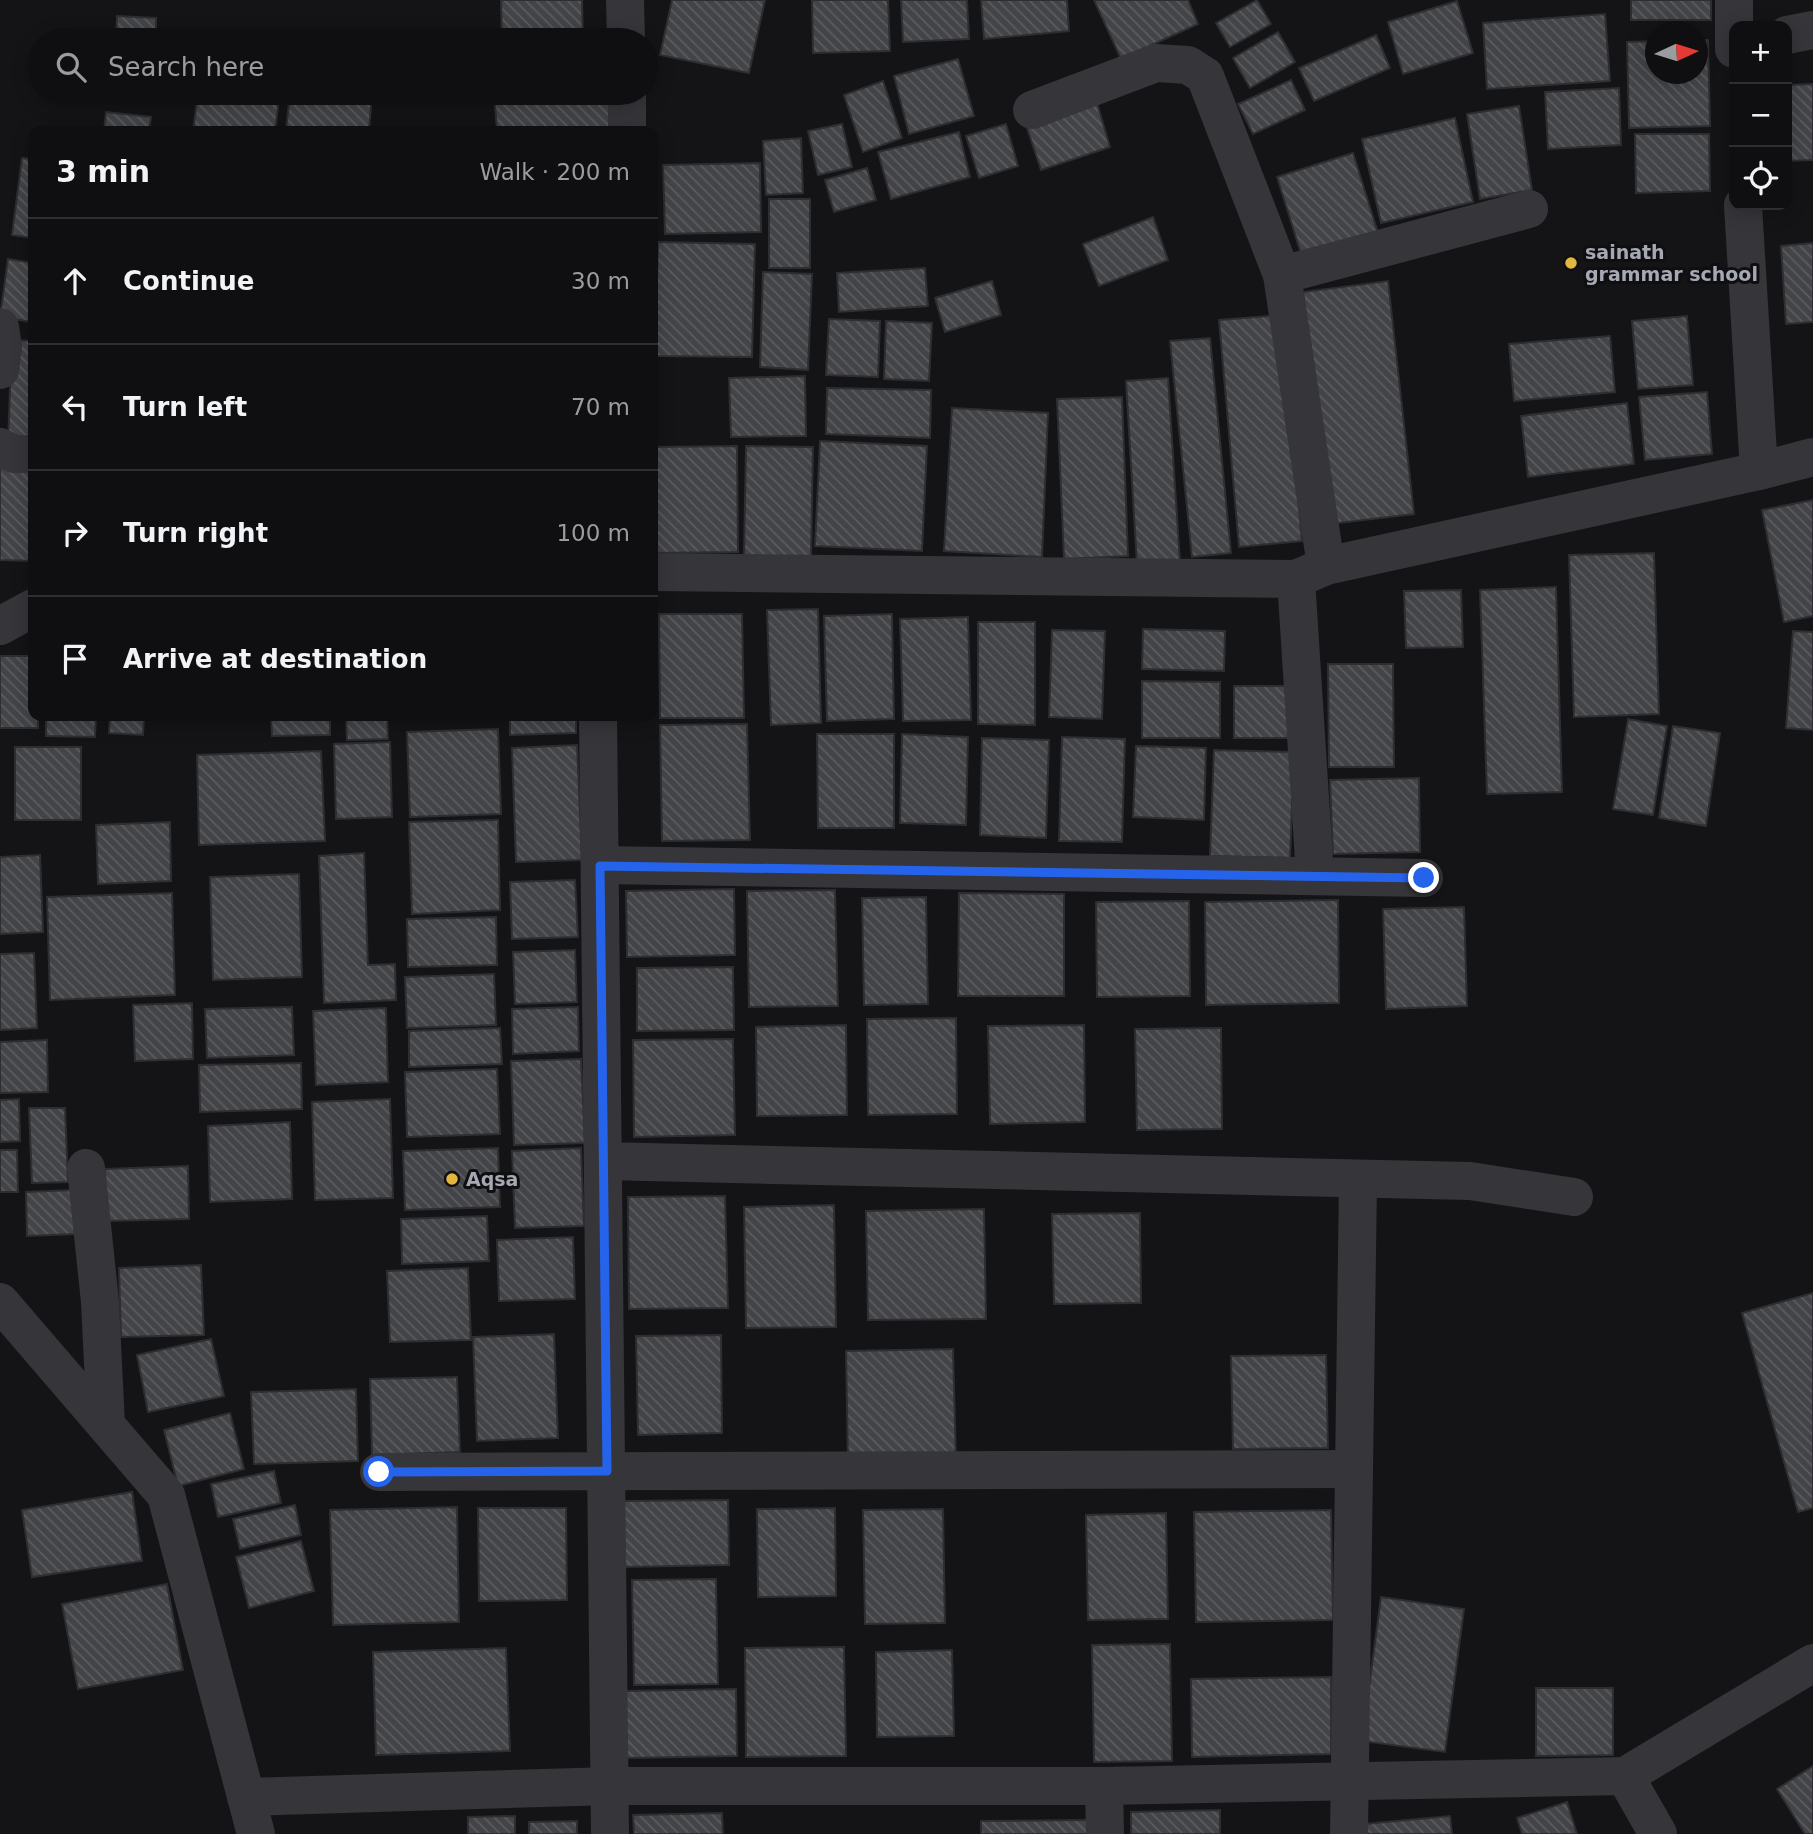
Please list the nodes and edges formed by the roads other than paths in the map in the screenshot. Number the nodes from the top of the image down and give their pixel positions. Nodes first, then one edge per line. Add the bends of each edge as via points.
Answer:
1 (625, 0) edge
2 (1734, 0) edge
3 (1734, 21) edge
4 (626, 28) edge
5 (1813, 30) edge
6 (1792, 34) edge
7 (626, 105) edge
8 (1032, 110) dead end
9 (627, 126) edge
10 (1529, 209) dead end
11 (1744, 210) edge
12 (1282, 275) junction
13 (0, 327) edge
14 (0, 370) edge
15 (0, 447) edge
16 (28, 454) edge
17 (1813, 457) edge
18 (1759, 471) junction
19 (658, 572) edge
20 (1311, 572) junction
21 (28, 611) edge
22 (0, 626) edge
23 (598, 721) edge
24 (600, 866) junction
25 (1315, 876) junction
26 (1424, 878) dead end
27 (604, 1160) junction
28 (86, 1168) dead end
29 (1358, 1180) junction
30 (1574, 1197) dead end
31 (1, 1303) edge
32 (106, 1425) junction
33 (1354, 1469) junction
34 (607, 1471) junction
35 (379, 1472) dead end
36 (1813, 1663) edge
37 (1625, 1776) junction
38 (1350, 1780) junction
39 (611, 1786) junction
40 (1104, 1786) junction
41 (246, 1797) junction
42 (256, 1834) edge
43 (610, 1834) edge
44 (1105, 1834) edge
45 (1349, 1834) edge
46 (1658, 1834) edge

1 - 4 street
2 - 3 street
5 - 6 street
7 - 9 street
8 - 12 street via 1156,63 1188,65 1205,76
10 - 12 street
11 - 18 street
12 - 20 street
13 - 14 street
15 - 16 street
17 - 18 street
18 - 20 street
19 - 20 street
20 - 25 street
21 - 22 street
23 - 24 street
24 - 25 street
24 - 27 street
25 - 26 street
27 - 29 street
27 - 34 street
28 - 32 street via 100,1302
29 - 30 street via 1470,1181
29 - 33 street
31 - 32 street
32 - 41 street via 166,1495
33 - 34 street
33 - 38 street
34 - 35 street
34 - 39 street
36 - 37 street
37 - 38 street
37 - 46 street
38 - 40 street
38 - 45 street
39 - 40 street
39 - 41 street
39 - 43 street
40 - 44 street
41 - 42 street

